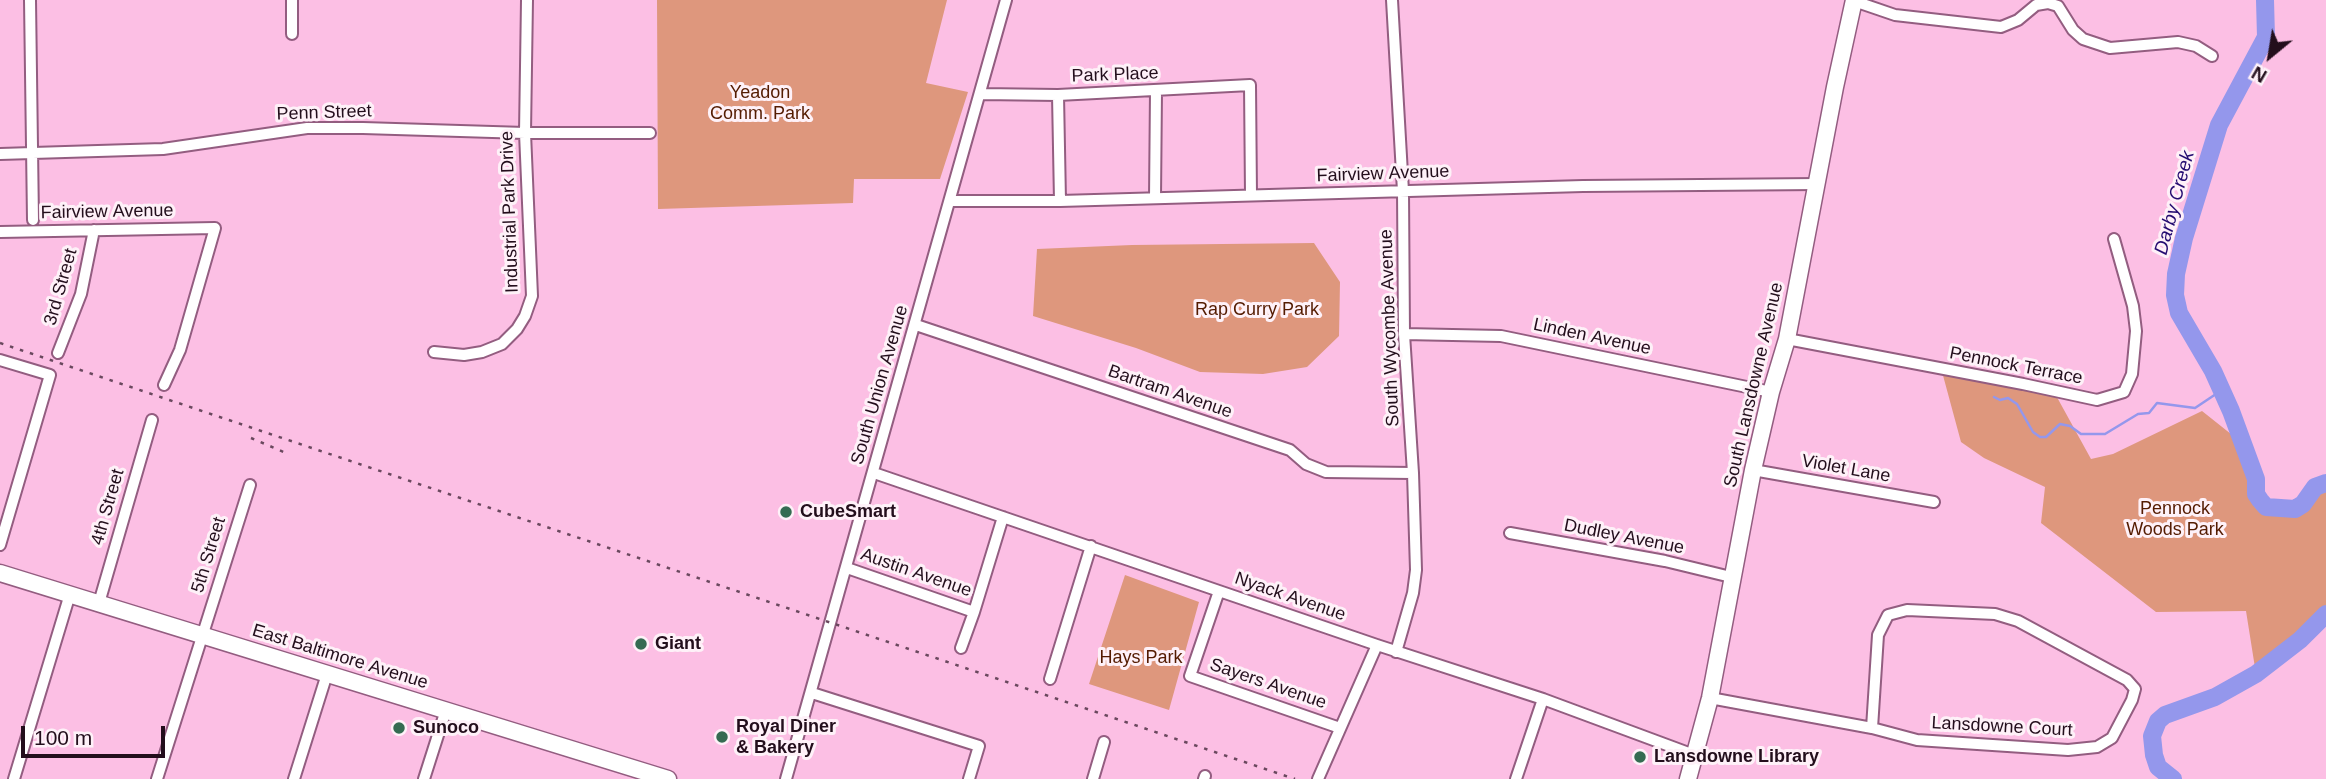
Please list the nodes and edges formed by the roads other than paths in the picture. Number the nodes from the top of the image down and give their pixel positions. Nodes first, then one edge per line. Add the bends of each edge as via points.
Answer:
1 (30, 0) edge
2 (292, 0) edge
3 (527, 0) edge
4 (1006, 0) edge
5 (1392, 0) edge
6 (1854, 0) edge
7 (292, 34) dead end
8 (2212, 56) dead end
9 (1156, 91) junction
10 (981, 94) junction
11 (1058, 95) junction
12 (650, 132) dead end
13 (525, 133) junction
14 (33, 153) junction
15 (0, 154) edge
16 (1818, 184) junction
17 (1404, 191) junction
18 (1251, 195) junction
19 (1155, 198) junction
20 (950, 201) junction
21 (1060, 201) junction
22 (33, 220) dead end
23 (94, 230) junction
24 (0, 232) edge
25 (2114, 239) dead end
26 (916, 325) junction
27 (1404, 334) junction
28 (1787, 339) junction
29 (434, 352) dead end
30 (58, 353) dead end
31 (0, 360) edge
32 (164, 385) dead end
33 (1771, 392) junction
34 (152, 420) dead end
35 (1753, 470) junction
36 (874, 473) junction
37 (1413, 473) junction
38 (250, 485) dead end
39 (1934, 502) dead end
40 (1003, 517) junction
41 (1510, 533) dead end
42 (0, 545) edge
43 (1091, 546) junction
44 (847, 568) junction
45 (0, 573) edge
46 (1731, 577) junction
47 (1219, 591) junction
48 (70, 594) junction
49 (99, 603) junction
50 (974, 612) junction
51 (202, 635) junction
52 (1377, 645) junction
53 (961, 648) dead end
54 (1396, 652) junction
55 (327, 674) junction
56 (1050, 680) dead end
57 (812, 693) junction
58 (1710, 698) junction
59 (1544, 699) junction
60 (446, 710) junction
61 (1340, 728) junction
62 (1872, 728) junction
63 (1104, 742) dead end
64 (1694, 755) junction
65 (13, 779) edge
66 (157, 779) edge
67 (294, 779) edge
68 (424, 779) edge
69 (668, 779) edge
70 (786, 779) edge
71 (969, 779) edge
72 (1093, 779) edge
73 (1318, 779) edge
74 (1516, 779) edge
75 (1688, 779) edge

1 - 14 street
2 - 7 street
3 - 13 street, Industrial Park Drive
4 - 10 street, South Union Avenue
5 - 17 street, South Wycombe Avenue
6 - 8 street via 1895,15 2001,27 2036,5 2048,3 2058,6 2083,39 2110,48 2178,42
6 - 16 main road, South Lansdowne Avenue
9 - 11 street, Park Place
9 - 18 street, Park Place via 1250,85
9 - 19 street
10 - 11 street, Park Place
10 - 20 street, South Union Avenue
11 - 21 street
12 - 13 street, Penn Street
13 - 14 street, Penn Street via 307,128 163,149
13 - 29 street, Industrial Park Drive via 532,296 525,316 502,344 482,352
14 - 15 street, Penn Street
14 - 22 street
16 - 17 street, Fairview Avenue
16 - 28 main road, South Lansdowne Avenue
17 - 18 street, Fairview Avenue
17 - 27 street, South Wycombe Avenue
18 - 19 street, Fairview Avenue
19 - 21 street, Fairview Avenue
20 - 21 street, Fairview Avenue
20 - 26 street, South Union Avenue
23 - 24 street, Fairview Avenue
23 - 30 street, 3rd Street via 81,293
23 - 32 street, Fairview Avenue via 215,228 180,350
25 - 28 street, Pennock Terrace via 2136,331 2132,374 2124,392 2097,400
26 - 36 street, South Union Avenue
26 - 37 street, Bartram Avenue via 1290,450 1306,464 1326,472
27 - 33 street, Linden Avenue via 1501,336
27 - 37 street, South Wycombe Avenue
28 - 33 main road, South Lansdowne Avenue
31 - 42 street via 50,375
33 - 35 main road, South Lansdowne Avenue
34 - 49 street, 4th Street
35 - 39 street, Violet Lane
35 - 46 main road, South Lansdowne Avenue
36 - 40 street, Nyack Avenue
36 - 44 street, South Union Avenue
37 - 54 street, South Wycombe Avenue via 1415,581
38 - 51 street, 5th Street
40 - 43 street, Nyack Avenue
40 - 50 street
41 - 46 street, Dudley Avenue
43 - 47 street, Nyack Avenue
43 - 56 street
44 - 50 street, Austin Avenue
44 - 57 street, South Union Avenue
45 - 48 main road, East Baltimore Avenue
46 - 58 main road, South Lansdowne Avenue
47 - 52 street, Nyack Avenue
47 - 61 street, Sayers Avenue via 1190,676
48 - 49 main road, East Baltimore Avenue
48 - 65 street
49 - 51 main road, East Baltimore Avenue
50 - 53 street
51 - 55 main road, East Baltimore Avenue
51 - 66 street, 5th Street
52 - 54 street, Nyack Avenue
52 - 61 street
54 - 59 street, Nyack Avenue
55 - 60 main road, East Baltimore Avenue
55 - 67 street
57 - 70 street, South Union Avenue
57 - 71 street via 979,746
58 - 62 street, Lansdowne Court
58 - 64 main road, South Lansdowne Avenue
59 - 64 street, Nyack Avenue
59 - 74 street
60 - 68 street
60 - 69 main road, East Baltimore Avenue
61 - 73 street
62 - 62 street, Lansdowne Court via 1917,740 2068,750 2097,747 2112,738 2135,689 2127,680 2018,621 1995,614 1907,610 1888,615 1878,635
63 - 72 street
64 - 75 main road, South Lansdowne Avenue

